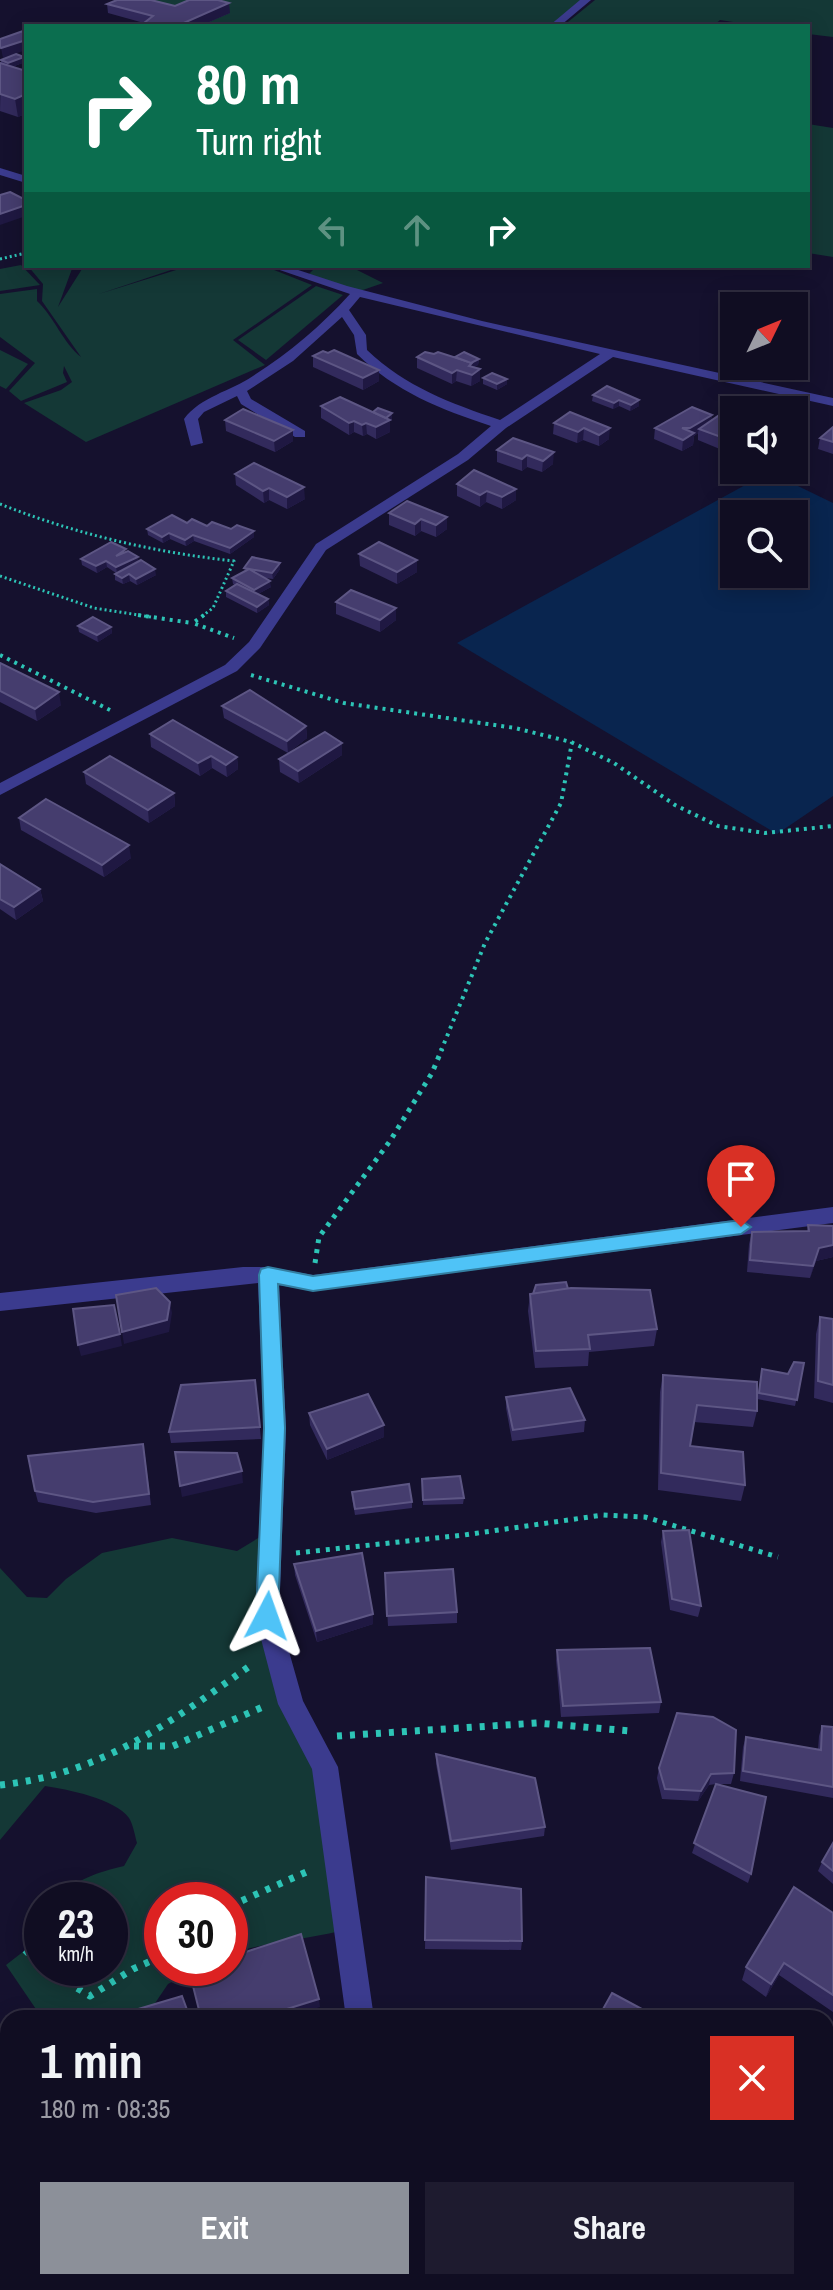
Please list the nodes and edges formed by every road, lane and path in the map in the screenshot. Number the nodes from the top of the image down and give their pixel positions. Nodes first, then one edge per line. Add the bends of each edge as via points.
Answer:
1 (586, 0) edge
2 (556, 24) edge
3 (2, 173) edge
4 (24, 179) edge
5 (24, 253) edge
6 (0, 259) edge
7 (288, 268) edge
8 (308, 271) edge
9 (357, 293) junction
10 (343, 310) junction
11 (609, 354) junction
12 (240, 390) junction
13 (833, 402) edge
14 (501, 425) junction
15 (300, 434) dead end
16 (196, 443) dead end
17 (0, 504) edge
18 (0, 576) edge
19 (193, 623) junction
20 (255, 645) junction
21 (0, 655) edge
22 (231, 668) junction
23 (129, 720) junction
24 (572, 742) junction
25 (0, 790) edge
26 (833, 826) edge
27 (833, 1215) edge
28 (268, 1275) junction
29 (313, 1283) junction
30 (0, 1302) edge
31 (271, 1555) junction
32 (778, 1557) dead end
33 (276, 1648) junction
34 (289, 1696) junction
35 (631, 1731) dead end
36 (333, 1737) dead end
37 (134, 1746) junction
38 (0, 1785) edge
39 (338, 1854) junction
40 (248, 1899) edge
41 (72, 1986) edge
42 (106, 1986) edge
43 (359, 2010) edge

1 - 2 street
3 - 4 street
5 - 6 path
7 - 8 street
8 - 9 street
9 - 10 street
9 - 11 street
10 - 12 street via 292,357
10 - 14 street via 360,335 361,351 392,380 416,395
11 - 13 street
11 - 14 street
12 - 15 street via 246,401
12 - 16 street via 199,409 191,419
14 - 20 street via 463,457 321,547
17 - 19 path via 96,540 164,555 234,561 213,608
18 - 19 path via 94,608
19 - 20 path
20 - 22 street
21 - 23 path
22 - 23 street
22 - 24 path via 344,703
23 - 25 street
24 - 26 path via 712,823 753,832
24 - 29 path via 561,803 485,943 432,1073 319,1237
27 - 29 street
28 - 29 street
28 - 30 street
28 - 31 street via 275,1428
31 - 32 path via 603,1515 645,1517
31 - 33 street via 267,1616
33 - 34 street
33 - 37 path
34 - 37 path via 173,1746
34 - 39 street via 325,1767
35 - 36 path via 537,1723
37 - 38 path via 33,1784
39 - 40 path
39 - 43 street
41 - 42 path via 90,1996

